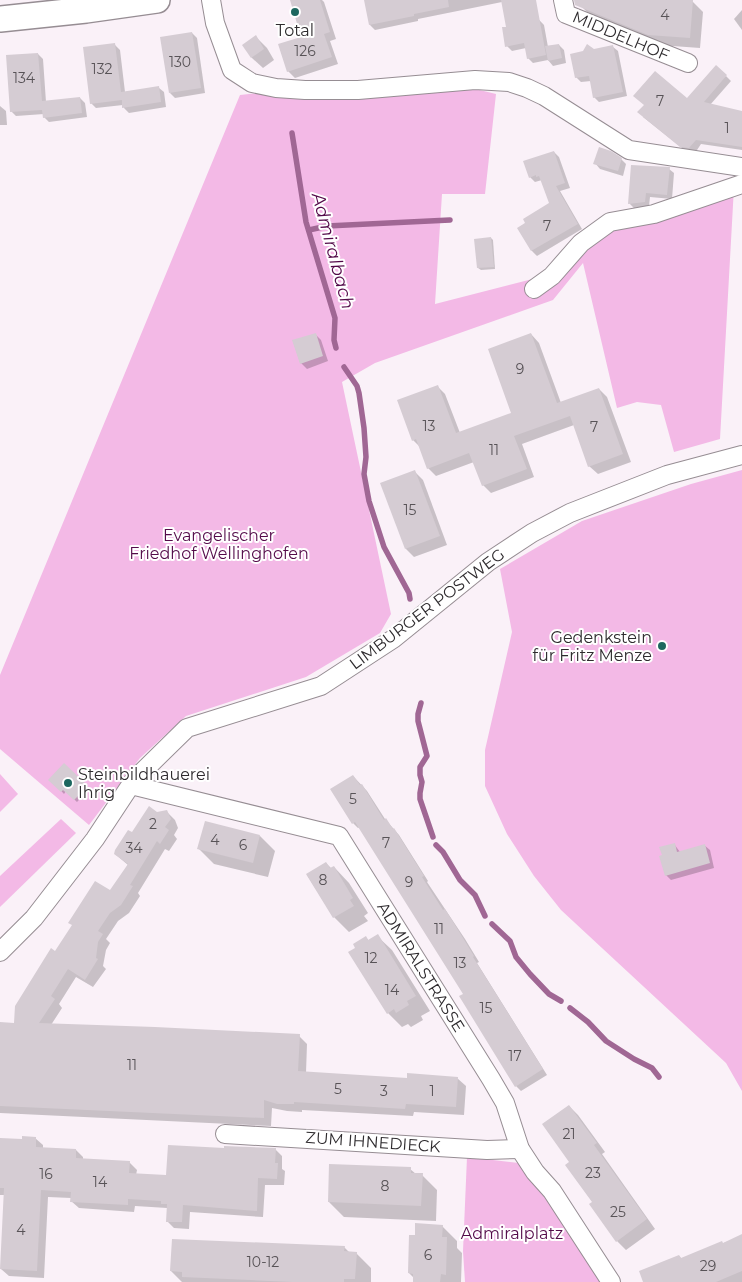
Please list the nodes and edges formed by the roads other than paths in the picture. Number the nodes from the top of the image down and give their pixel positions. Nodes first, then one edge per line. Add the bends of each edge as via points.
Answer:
1 (156, 0) edge
2 (211, 0) edge
3 (563, 0) edge
4 (0, 19) edge
5 (688, 63) dead end
6 (742, 167) edge
7 (742, 184) edge
8 (534, 288) dead end
9 (742, 455) edge
10 (131, 785) junction
11 (0, 952) edge
12 (225, 1134) dead end
13 (520, 1149) junction
14 (611, 1282) edge

1 - 4 street
2 - 6 street via 232,70 252,83 276,88 358,90 475,80 509,82 544,96 628,150
3 - 5 street, MIDDELHOF via 566,14
7 - 8 street via 654,214 610,222 581,243 552,276
9 - 10 street, LIMBURGER POSTWEG via 667,475 570,513 532,533 488,562 393,639 322,686 187,728
10 - 11 street, LIMBURGER POSTWEG via 95,839 34,918
10 - 13 street, ADMIRALSTRASSE via 339,836 505,1103
12 - 13 street, ZUM IHNEDIECK via 486,1150
13 - 14 street, ADMIRALSTRASSE via 552,1191

